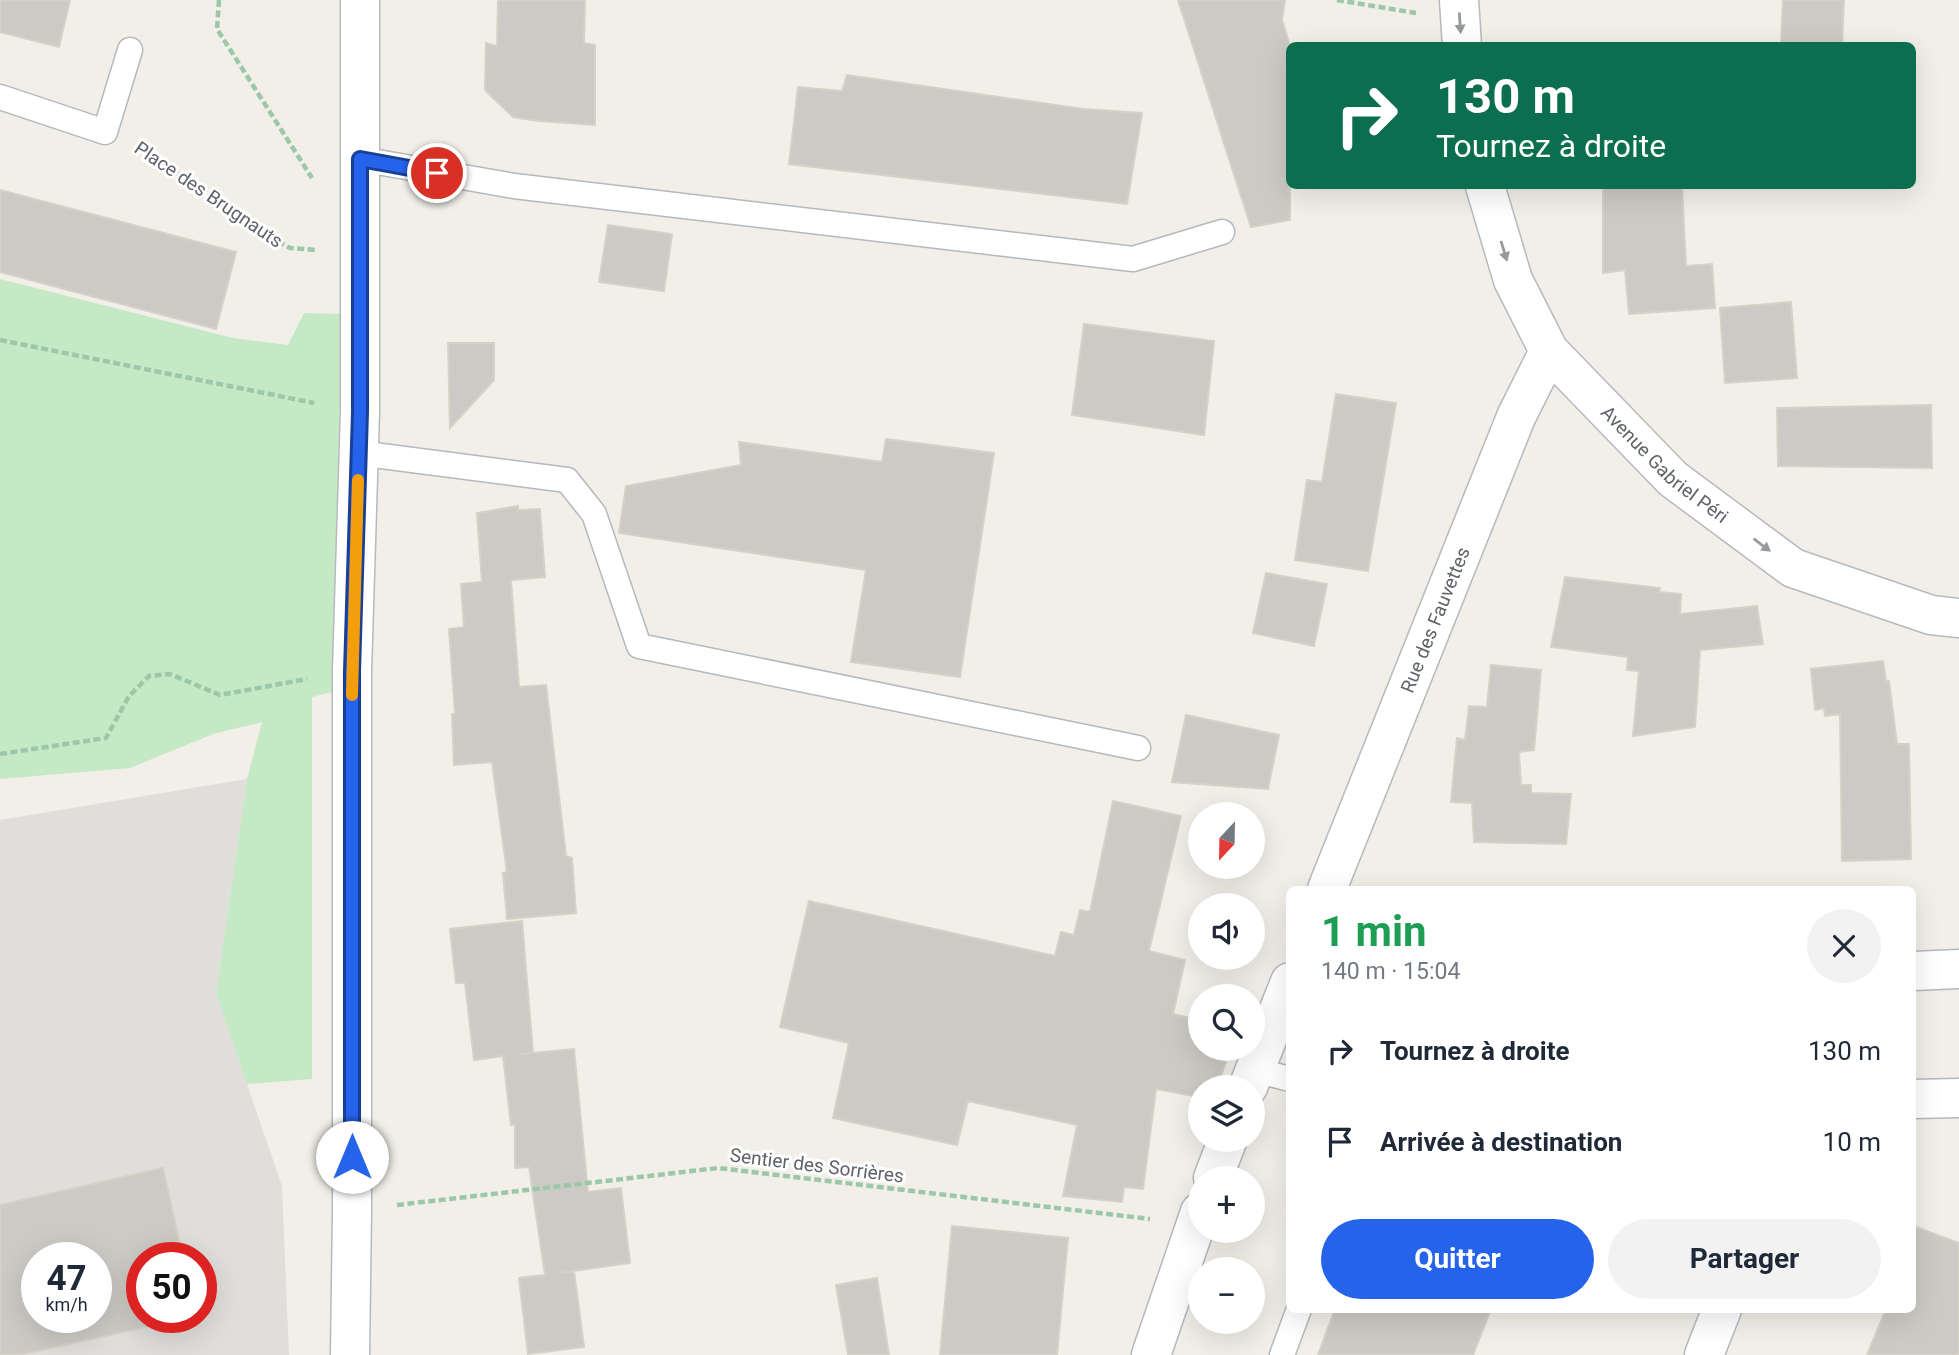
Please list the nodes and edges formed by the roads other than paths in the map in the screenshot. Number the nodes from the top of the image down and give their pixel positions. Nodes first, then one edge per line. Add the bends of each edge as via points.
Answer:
1 (360, 0) edge
2 (130, 50) dead end
3 (0, 97) edge
4 (360, 159) junction
5 (1486, 189) edge
6 (1222, 232) dead end
7 (1549, 351) junction
8 (358, 453) junction
9 (1959, 618) edge
10 (1138, 748) dead end
11 (1328, 886) edge
12 (1959, 969) edge
13 (1916, 971) edge
14 (1286, 997) edge
15 (1265, 1075) edge
16 (1189, 1243) edge
17 (1298, 1313) edge
18 (1720, 1313) edge
19 (350, 1355) edge
20 (1151, 1355) edge
21 (1282, 1355) edge
22 (1704, 1355) edge

1 - 4 street
2 - 3 lane via 105,132
4 - 6 lane via 514,186 1133,260
4 - 8 street
5 -> 7 street, Avenue Gabriel Péri via 1513,280
7 -> 9 street, Avenue Gabriel Péri via 1673,479 1793,568 1931,615
7 - 11 street, Rue des Fauvettes via 1516,417
8 - 10 lane via 567,481 594,514 639,646
8 - 19 street via 352,671
12 - 13 street
14 - 15 street
16 - 20 street
17 - 21 lane
18 - 22 street

